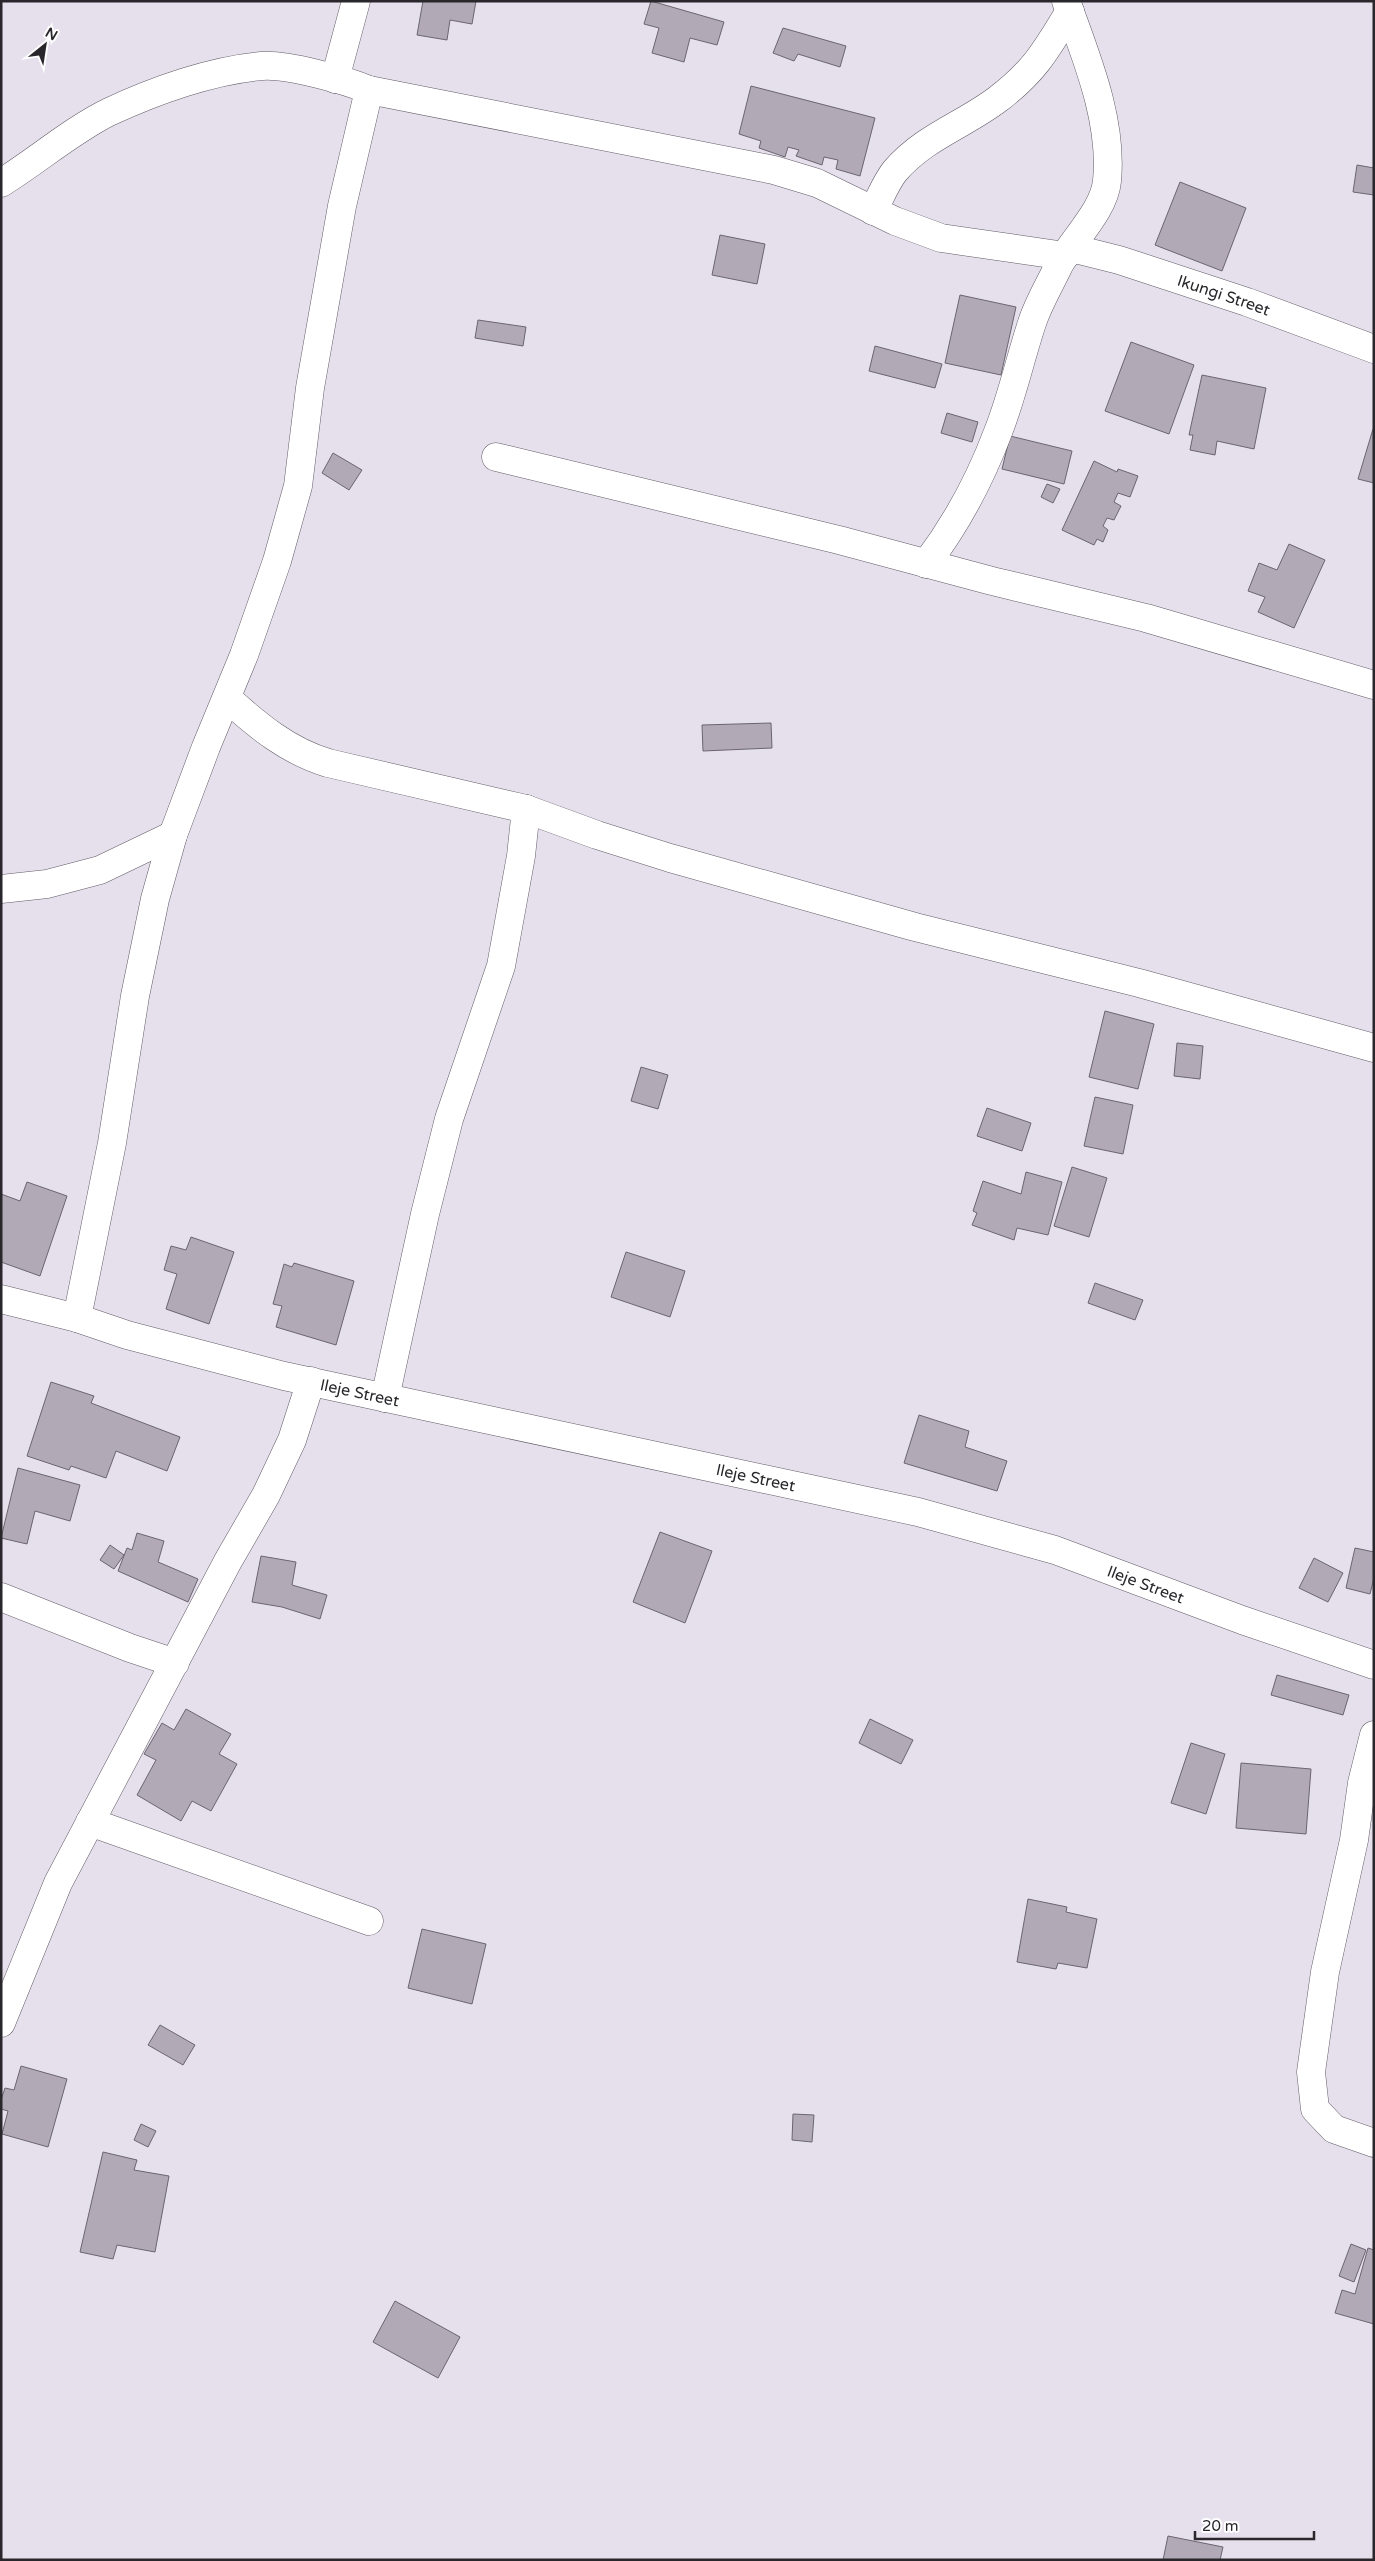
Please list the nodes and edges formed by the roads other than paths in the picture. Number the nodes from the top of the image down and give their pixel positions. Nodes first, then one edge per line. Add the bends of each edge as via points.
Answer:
1 (356, 1) edge
2 (1068, 6) edge
3 (336, 79) junction
4 (369, 90) junction
5 (1, 183) edge
6 (873, 211) junction
7 (1068, 252) junction
8 (1374, 349) edge
9 (496, 457) dead end
10 (926, 564) junction
11 (1374, 686) edge
12 (227, 698) junction
13 (526, 810) junction
14 (173, 834) junction
15 (1, 889) edge
16 (1374, 1048) edge
17 (1, 1299) edge
18 (77, 1318) junction
19 (311, 1381) junction
20 (385, 1398) junction
21 (1, 1597) edge
22 (175, 1663) junction
23 (1374, 1665) edge
24 (1374, 1735) edge
25 (90, 1822) junction
26 (369, 1921) dead end
27 (1, 2023) edge
28 (1374, 2143) edge

1 - 3 street
2 - 6 street via 1039,62 1026,76 997,100 916,149 894,172
2 - 7 street via 1091,71 1106,132 1108,166 1107,184 1095,213
3 - 4 street, Ikungi Street
3 - 5 street, Ikungi Street via 263,66 197,78 108,113
4 - 6 street, Ikungi Street via 774,170 817,183
4 - 12 street via 342,206 310,388 298,486 278,561
6 - 7 street, Ikungi Street via 941,238
7 - 8 street, Ikungi Street via 1119,260 1247,302
7 - 10 street via 1032,321 999,431 974,491
9 - 10 street
10 - 11 street via 1146,618
12 - 13 street via 255,724 306,757
12 - 14 street
13 - 16 street via 661,855 906,925 1140,983
13 - 20 street via 501,966 449,1119
14 - 15 street via 100,870 47,884
14 - 18 street via 155,899 135,996 112,1143
17 - 18 street, Ileje Street
18 - 19 street, Ileje Street via 126,1335
19 - 20 street, Ileje Street
19 - 22 street via 292,1440 266,1495
20 - 23 street, Ileje Street via 918,1512 1055,1550
21 - 22 street
22 - 25 street
24 - 28 street via 1325,1972 1310,2072 1315,2109 1334,2129
25 - 26 street
25 - 27 street via 58,1883

